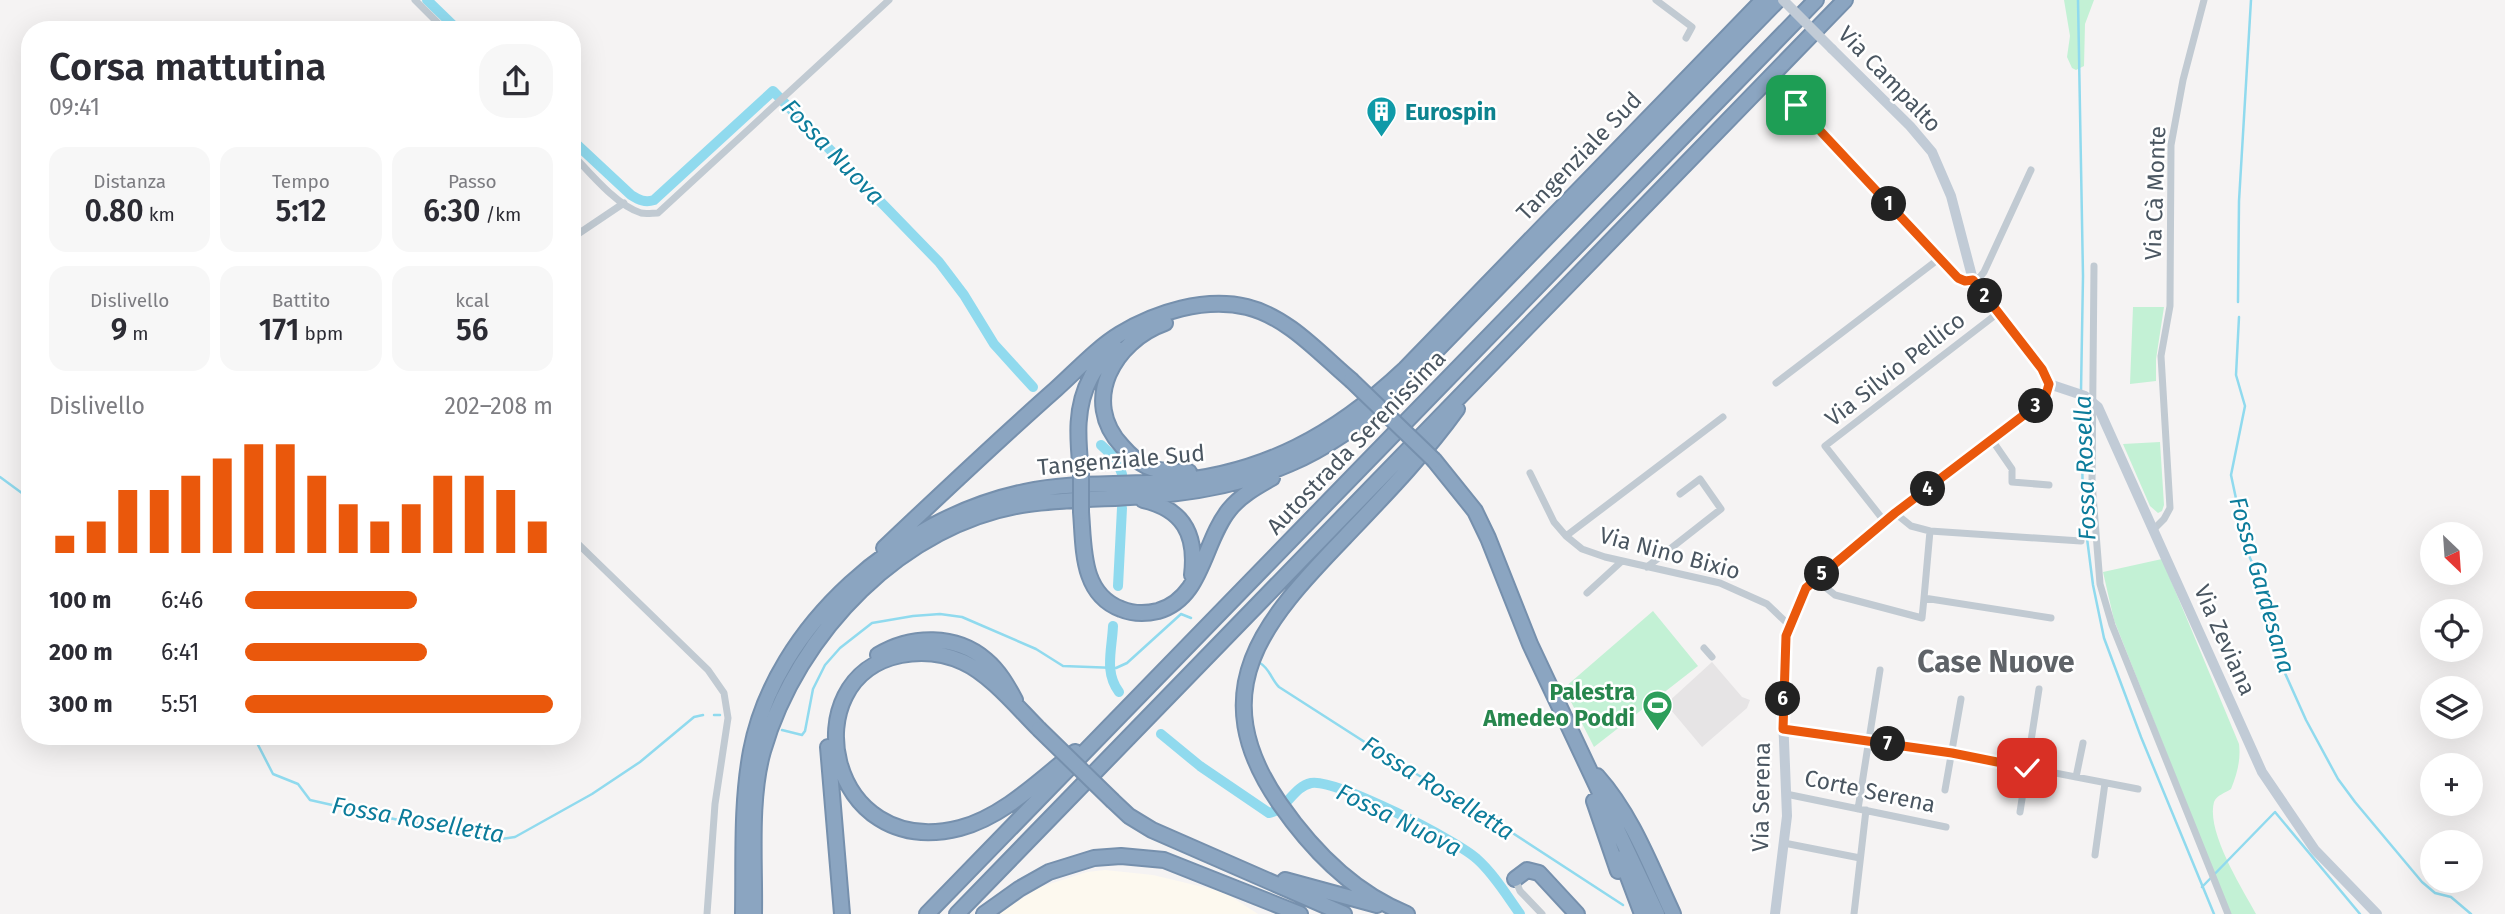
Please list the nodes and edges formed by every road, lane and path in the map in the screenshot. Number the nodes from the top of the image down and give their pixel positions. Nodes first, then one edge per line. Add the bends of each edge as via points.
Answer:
1 (415, 0) edge
2 (889, 0) edge
3 (1656, 0) edge
4 (1754, 0) edge
5 (1763, 0) edge
6 (1781, 0) edge
7 (1816, 0) edge
8 (1845, 0) edge
9 (2204, 0) edge
10 (437, 21) edge
11 (1686, 38) dead end
12 (1720, 44) junction
13 (1796, 105) dead end
14 (581, 163) edge
15 (2031, 170) dead end
16 (624, 203) junction
17 (581, 233) edge
18 (1940, 258) junction
19 (2094, 267) dead end
20 (1973, 280) junction
21 (1248, 307) junction
22 (1998, 313) junction
23 (1157, 317) junction
24 (1475, 381) junction
25 (1776, 383) dead end
26 (2049, 384) junction
27 (2088, 398) junction
28 (1723, 417) dead end
29 (1992, 440) junction
30 (1315, 452) junction
31 (1267, 460) junction
32 (1530, 473) dead end
33 (2049, 485) dead end
34 (1680, 494) dead end
35 (1124, 497) junction
36 (1895, 513) junction
37 (1885, 522) junction
38 (2154, 529) junction
39 (1930, 531) junction
40 (1566, 536) junction
41 (2081, 541) dead end
42 (581, 547) edge
43 (1622, 561) junction
44 (1647, 568) junction
45 (1815, 579) junction
46 (1187, 593) junction
47 (1587, 593) dead end
48 (1924, 598) junction
49 (833, 601) junction
50 (2051, 618) dead end
51 (1789, 625) junction
52 (1704, 648) dead end
53 (1712, 657) dead end
54 (1880, 670) dead end
55 (2039, 689) dead end
56 (1961, 699) dead end
57 (1127, 709) junction
58 (1021, 710) junction
59 (1783, 729) junction
60 (1870, 741) junction
61 (2083, 743) dead end
62 (1952, 753) junction
63 (1585, 762) junction
64 (2027, 768) junction
65 (2076, 777) junction
66 (2105, 783) junction
67 (2138, 789) dead end
68 (1945, 790) dead end
69 (1786, 793) junction
70 (1862, 809) junction
71 (2020, 812) dead end
72 (1946, 827) dead end
73 (1784, 843) junction
74 (2095, 855) dead end
75 (1860, 858) junction
76 (1224, 862) junction
77 (1515, 879) joint
78 (1403, 913) edge
79 (708, 914) edge
80 (743, 914) edge
81 (754, 914) edge
82 (842, 914) edge
83 (927, 914) edge
84 (957, 914) edge
85 (984, 914) edge
86 (1300, 914) edge
87 (1344, 914) edge
88 (1542, 914) edge
89 (1577, 914) edge
90 (1633, 914) edge
91 (1642, 914) edge
92 (1657, 914) edge
93 (1672, 914) edge
94 (1775, 914) edge
95 (1854, 914) edge
96 (2228, 914) edge
97 (2377, 914) edge

1 - 10 street
2 - 16 street via 658,213 642,213
3 - 11 street via 1692,27
4 - 12 highway
5 - 12 highway, Tangenziale Sud
6 - 20 street, Via Campalto, bridge via 1932,152 1951,196
6 - 30 highway, Tangenziale Sud via 1393,395 1353,429
7 - 57 highway, Autostrada Serenissima
8 - 24 highway, Autostrada Serenissima
9 - 38 street, Via Cà Monte via 2171,145 2170,306 2161,356 2169,508
12 - 31 highway, Tangenziale Sud via 1383,389 1322,434
13 - 18 street
14 - 16 street
15 - 20 street via 1984,272
16 - 17 street
18 - 20 street via 1958,278
18 - 25 street
19 - 27 street
20 - 22 street
21 - 23 highway via 1220,303
21 - 31 highway via 1180,318 1134,339 1106,379 1103,412 1118,442 1133,457 1159,470 1189,472
21 - 63 highway, bridge via 1278,319 1351,380 1434,460 1475,511
22 - 26 street
22 - 37 street, Via Silvio Pellico via 1825,446
23 - 46 highway, bridge via 1118,343 1091,376 1076,426 1081,512 1088,574 1109,603 1126,611 1150,613 1171,606
23 - 49 highway via 1118,335 1030,412
24 - 78 highway via 1408,471 1295,589 1271,621 1246,681 1243,709 1251,752 1281,806 1320,855 1368,894
24 - 84 highway, Autostrada Serenissima
26 - 27 street
26 - 29 street, Via Serena via 2045,398
27 - 38 street, Via Zeviana via 2098,407
27 - 96 street via 2100,584 2112,625
28 - 40 street
29 - 33 street via 2012,469 2012,481
29 - 36 street, Via Serena
30 - 35 highway, Tangenziale Sud via 1233,484
30 - 46 highway via 1255,487 1230,508
31 - 49 highway, Tangenziale Sud via 1197,479 1025,491 966,509 913,536
32 - 40 street, Via Nino Bixio
34 - 44 street via 1700,479 1721,509
35 - 46 highway via 1167,507 1186,527 1194,553
35 - 81 highway, Tangenziale Sud via 1026,504 976,518 911,550 845,606 797,672 763,752 755,806
36 - 37 street, Via Serena
36 - 39 street via 1911,526
37 - 45 street, Via Serena
38 - 97 street, Via Zeviana via 2262,772 2315,850
39 - 41 street
39 - 48 street
40 - 43 street, Via Nino Bixio via 1582,549
42 - 79 street via 708,670 724,693 729,718 715,804
43 - 44 street, Via Nino Bixio
43 - 47 street
44 - 51 street, Via Nino Bixio via 1737,589 1767,604
45 - 48 street via 1835,595 1922,618
45 - 51 street, Via Serena
48 - 50 street
49 - 80 highway, Tangenziale Sud via 778,672 762,707 742,820
51 - 59 street, Via Serena
52 - 53 street
54 - 60 street
55 - 64 street
56 - 62 street
57 - 58 highway via 1013,801 961,828 911,831 888,823 858,801 839,766 835,732 843,702 862,675 892,657 917,652 966,663
57 - 83 highway, Autostrada Serenissima
58 - 76 highway, bridge via 1129,816
58 - 82 highway via 987,660 949,642 894,646 851,677 834,703 827,734
59 - 60 street
59 - 69 street, Via Serena
60 - 62 street
60 - 70 street
61 - 65 street
62 - 64 street
62 - 68 street
63 - 90 highway
63 - 91 highway
63 - 92 highway
63 - 93 highway via 1614,795
64 - 65 street
64 - 71 street
65 - 66 street
66 - 67 street
66 - 74 street
69 - 70 street, Corte Serena
69 - 73 street, Via Serena
70 - 72 street, Corte Serena
70 - 75 street
73 - 75 street
73 - 94 street, Via Serena
75 - 95 street
76 - 78 highway
76 - 87 highway
77 - 88 street
77 - 89 highway via 1527,870 1539,873
85 - 86 highway via 1049,872 1094,858 1121,856 1164,860

